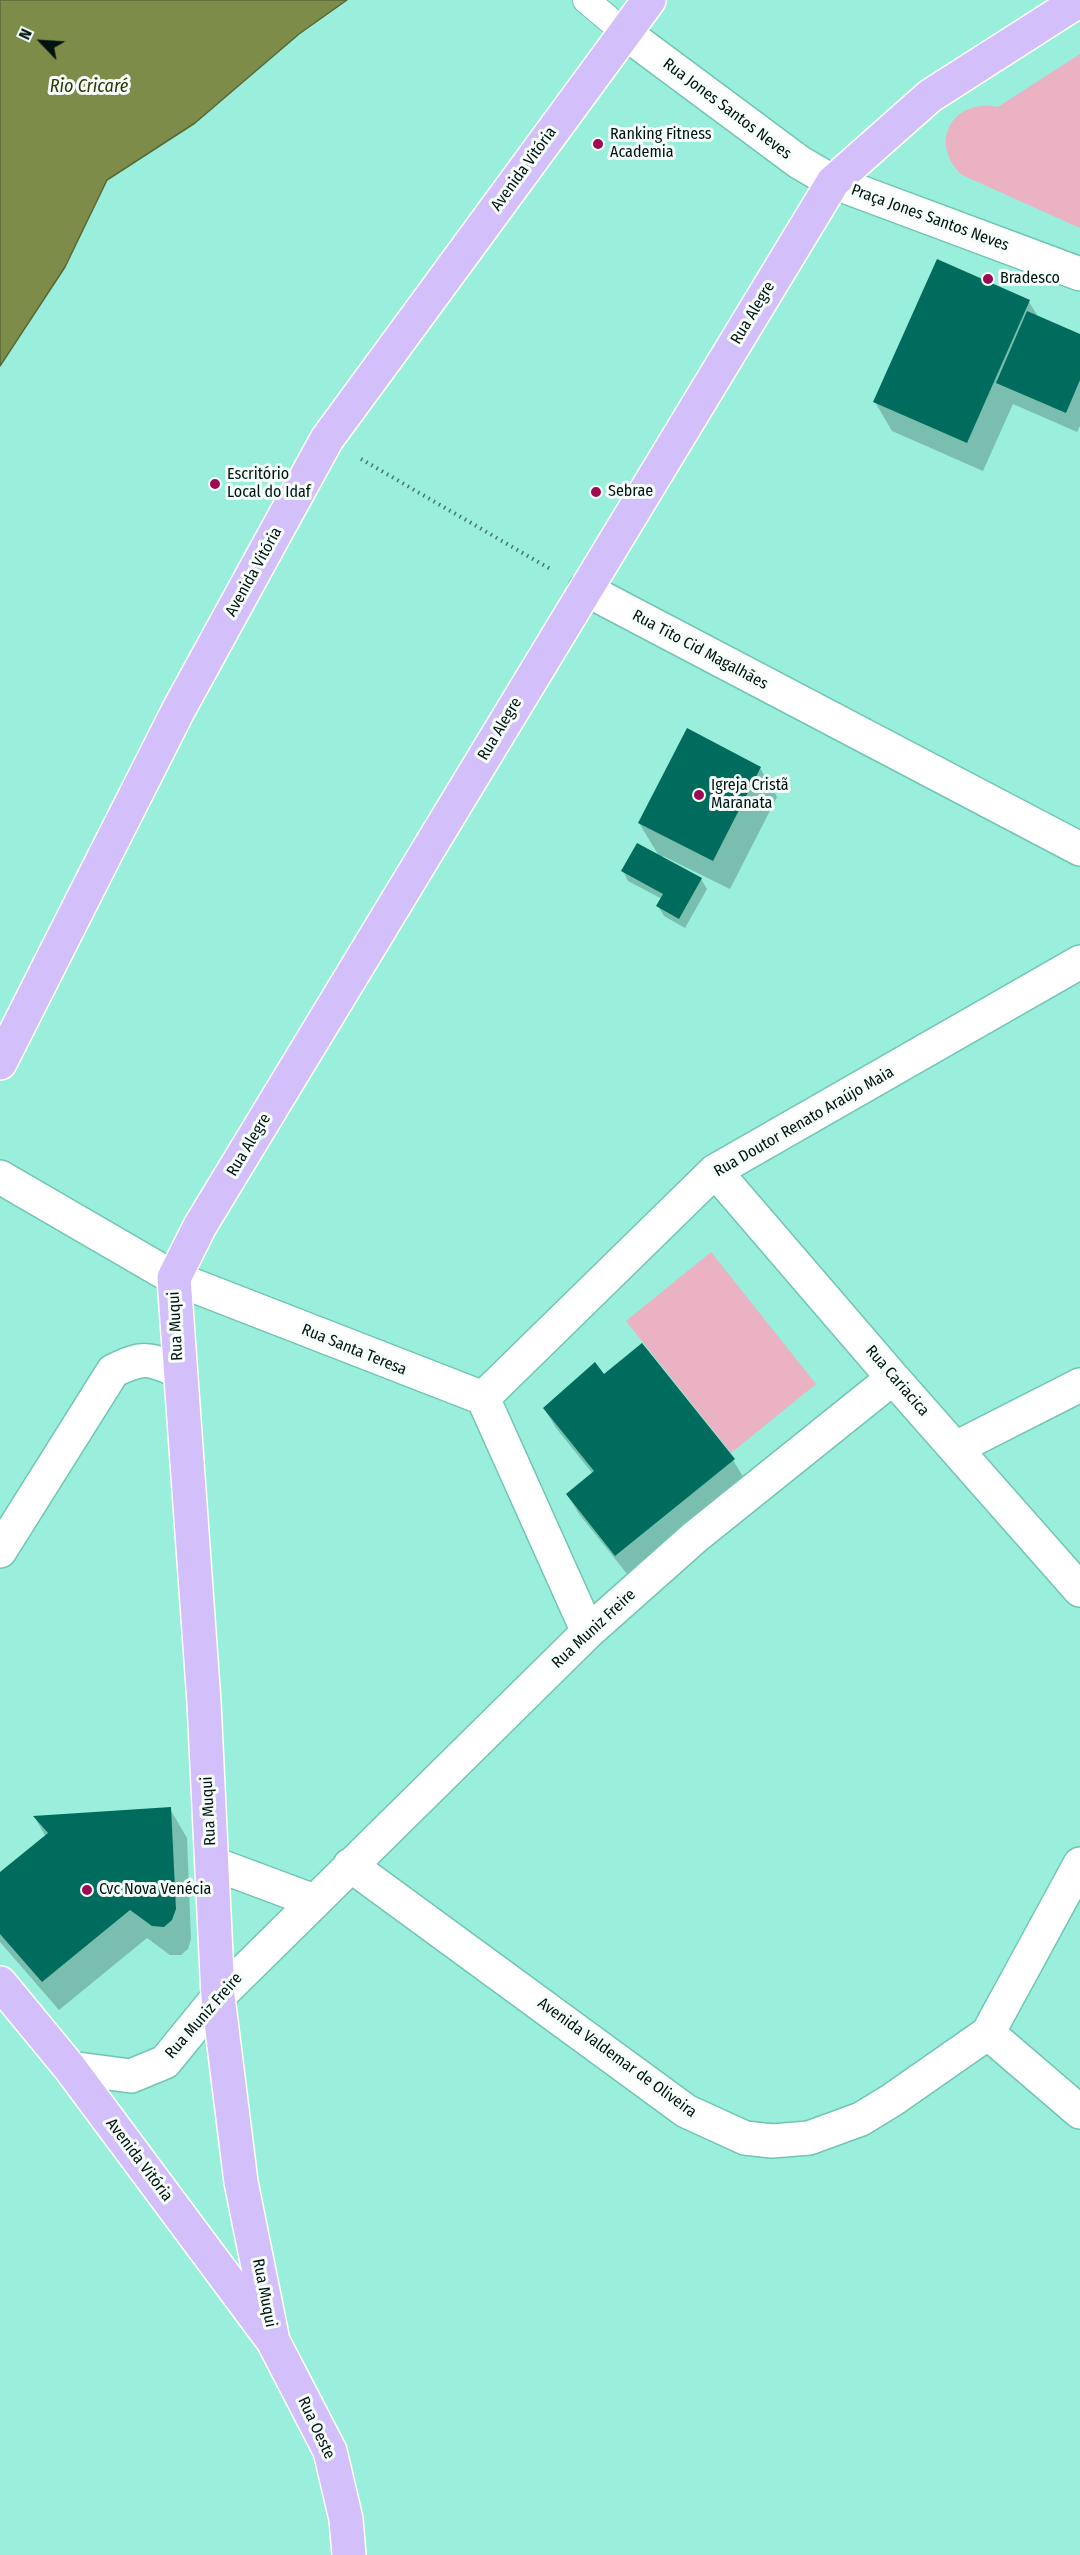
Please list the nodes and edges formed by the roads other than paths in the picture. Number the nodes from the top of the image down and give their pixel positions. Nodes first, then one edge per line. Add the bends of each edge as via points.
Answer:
1 (586, 0) edge
2 (649, 0) edge
3 (1080, 0) edge
4 (624, 32) junction
5 (832, 182) junction
6 (1080, 274) edge
7 (585, 589) junction
8 (1080, 849) edge
9 (1080, 962) edge
10 (0, 1063) edge
11 (715, 1171) junction
12 (0, 1177) edge
13 (174, 1278) junction
14 (179, 1372) junction
15 (893, 1378) junction
16 (1080, 1384) edge
17 (483, 1398) junction
18 (956, 1448) junction
19 (0, 1551) edge
20 (1080, 1590) edge
21 (588, 1632) junction
22 (212, 1863) junction
23 (1080, 1864) edge
24 (350, 1865) junction
25 (314, 1901) junction
26 (0, 1983) edge
27 (218, 1997) junction
28 (988, 2033) junction
29 (70, 2068) junction
30 (1080, 2112) edge
31 (273, 2341) junction
32 (349, 2555) edge

1 - 4 street
2 - 4 main road, Avenida Vitória
3 - 5 main road, Praça Jones Santos Neves via 930,96
4 - 5 street, Rua Jones Santos Neves via 799,162
4 - 10 main road, Avenida Vitória via 327,439 179,709
5 - 6 street, Praça Jones Santos Neves
5 - 7 main road, Rua Alegre
7 - 8 street, Rua Tito Cid Magalhães
7 - 13 main road, Rua Alegre via 200,1226
9 - 11 street, Rua Doutor Renato Araújo Maia
11 - 15 street, Rua Cariacica
11 - 17 street, Rua Doutor Renato Araújo Maia
12 - 13 street, Rua Santa Teresa
13 - 14 main road, Rua Muqui
13 - 17 street, Rua Santa Teresa
14 - 19 street via 158,1361 135,1360 113,1371
14 - 22 main road, Rua Muqui
15 - 18 street, Rua Cariacica
15 - 21 street, Rua Muniz Freire via 695,1537
16 - 18 street
17 - 21 street
18 - 20 street, Rua Cariacica
21 - 24 street, Rua Muniz Freire
22 - 25 street
22 - 27 main road, Rua Muqui
23 - 28 street, Avenida Valdemar de Oliveira
24 - 25 street, Rua Muniz Freire
24 - 28 street, Avenida Valdemar de Oliveira via 686,2111 745,2138 808,2138 861,2119
25 - 27 street, Rua Muniz Freire
26 - 29 main road, Avenida Vitória
27 - 29 street, Rua Muniz Freire via 165,2062 131,2076
27 - 31 main road, Rua Muqui via 241,2182
28 - 30 street
29 - 31 main road, Avenida Vitória
31 - 32 main road, Rua Oeste via 330,2451 346,2519

